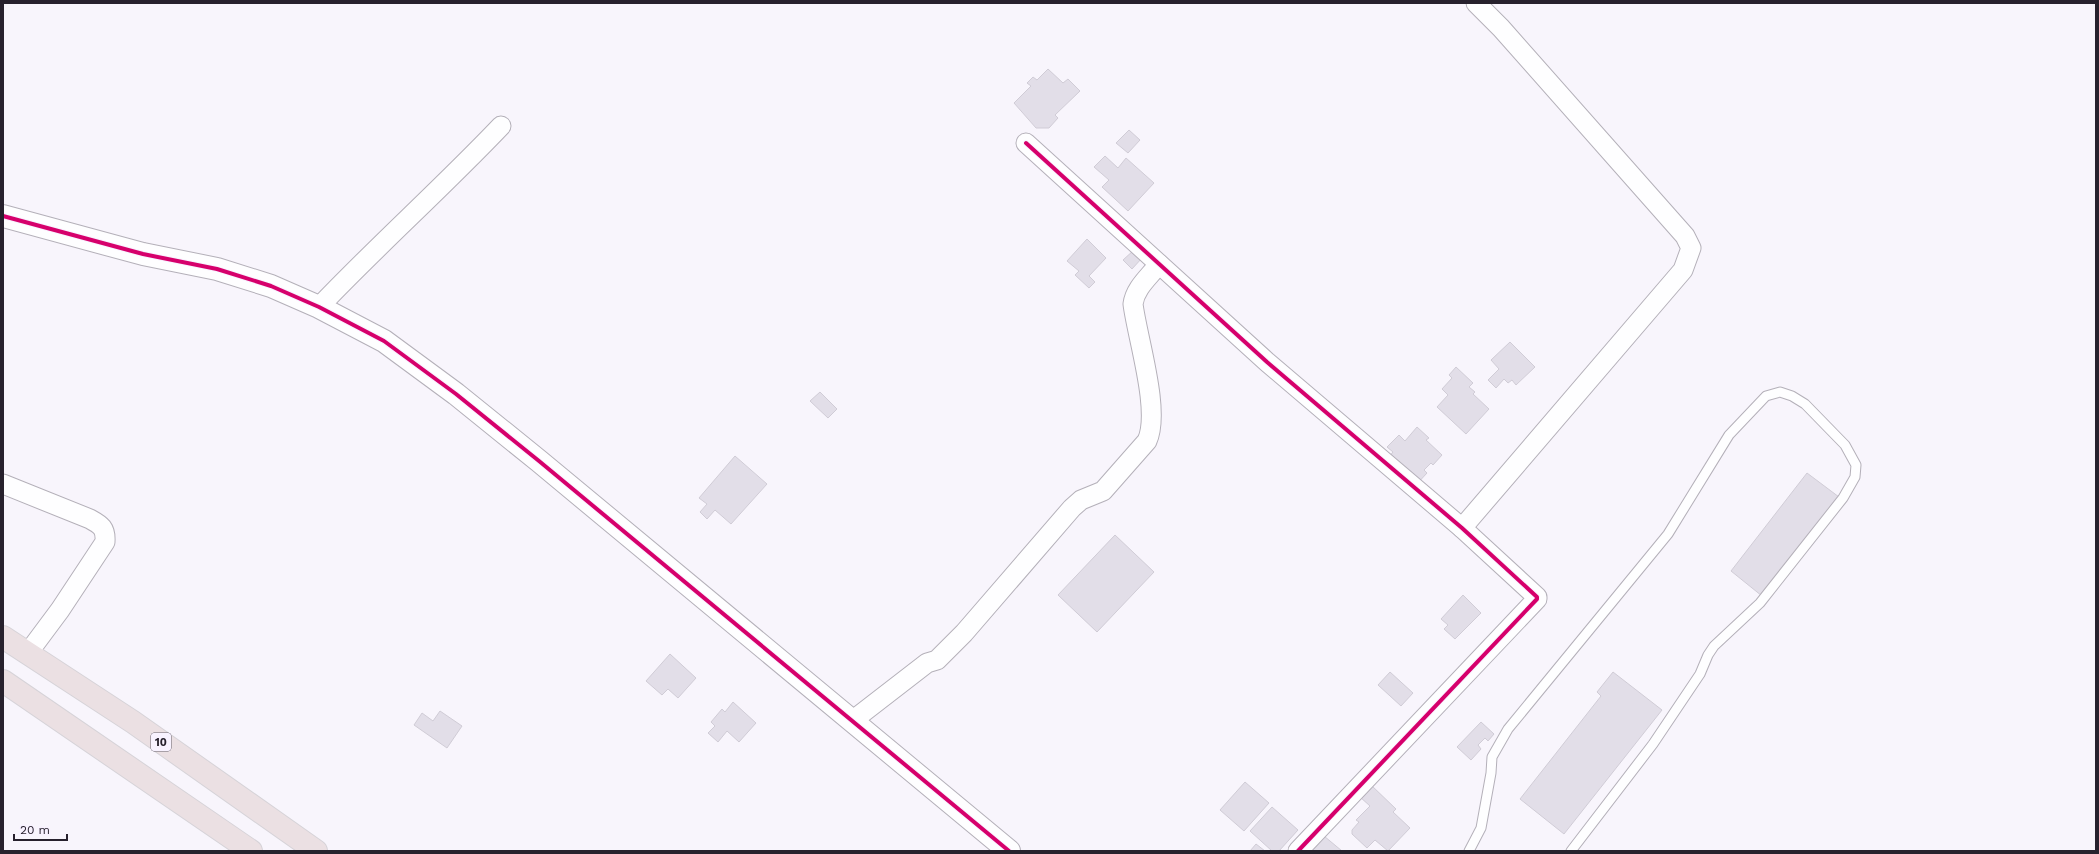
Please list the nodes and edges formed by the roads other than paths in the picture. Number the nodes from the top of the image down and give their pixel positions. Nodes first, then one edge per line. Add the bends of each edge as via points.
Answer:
1 (1476, 3) edge
2 (500, 126) dead end
3 (1026, 143) dead end
4 (3, 216) edge
5 (1159, 264) junction
6 (319, 306) junction
7 (3, 484) edge
8 (1462, 528) junction
9 (3, 637) edge
10 (28, 653) junction
11 (3, 681) edge
12 (852, 721) junction
13 (251, 851) edge
14 (316, 851) edge
15 (1009, 851) edge
16 (1298, 851) edge
17 (1469, 851) edge
18 (1571, 851) edge

1 - 8 street via 1675,224 1691,248 1683,270
2 - 6 street via 465,164
3 - 5 street
4 - 6 street via 143,254 217,269 271,286
5 - 8 street via 1267,362
5 - 12 street via 1138,289 1133,304 1150,403 1150,434 1145,444 1103,491 1081,500 1072,508 942,656 926,663
6 - 12 street via 384,341 456,394
7 - 10 street via 90,518 102,526 106,534 105,542
8 - 16 street via 1537,599
9 - 10 highway, 10
10 - 14 highway, 10 via 133,722
11 - 13 highway
12 - 15 street
17 - 18 lane via 1480,828 1492,757 1508,730 1668,534 1729,435 1766,396 1780,392 1792,396 1805,404 1845,445 1856,465 1855,477 1843,498 1760,603 1714,646 1700,674 1653,744

